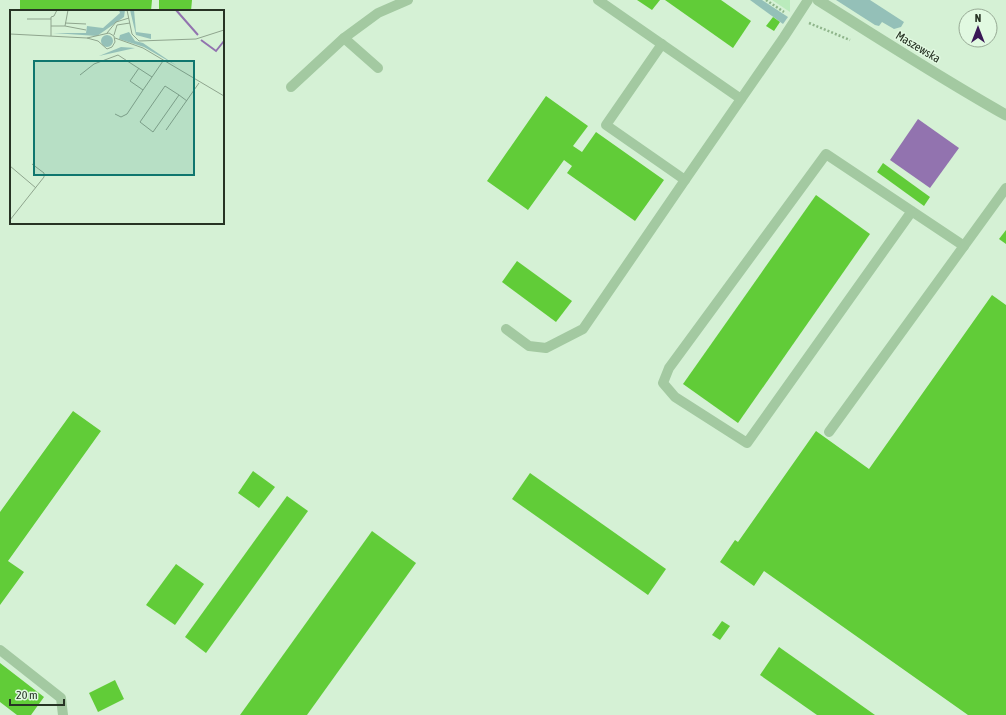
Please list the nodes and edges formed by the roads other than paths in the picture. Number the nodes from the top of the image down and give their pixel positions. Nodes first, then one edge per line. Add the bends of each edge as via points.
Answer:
1 (408, 0) edge
2 (598, 0) edge
3 (808, 0) edge
4 (818, 0) edge
5 (344, 38) junction
6 (662, 44) junction
7 (378, 68) dead end
8 (291, 87) dead end
9 (741, 99) junction
10 (1006, 115) edge
11 (685, 180) junction
12 (1006, 188) edge
13 (912, 211) junction
14 (964, 246) junction
15 (506, 329) dead end
16 (829, 432) dead end
17 (0, 650) edge
18 (63, 715) edge

1 - 5 lane via 378,13
2 - 6 lane
3 - 9 lane
4 - 10 street, Maszewska
5 - 7 lane
5 - 8 lane
6 - 9 lane
6 - 11 lane via 606,125
9 - 11 lane
11 - 15 lane via 583,329 546,348 529,346
12 - 14 lane
13 - 13 lane via 826,154 669,368 663,383 675,397 747,444
13 - 14 lane
14 - 16 lane
17 - 18 lane via 61,698

